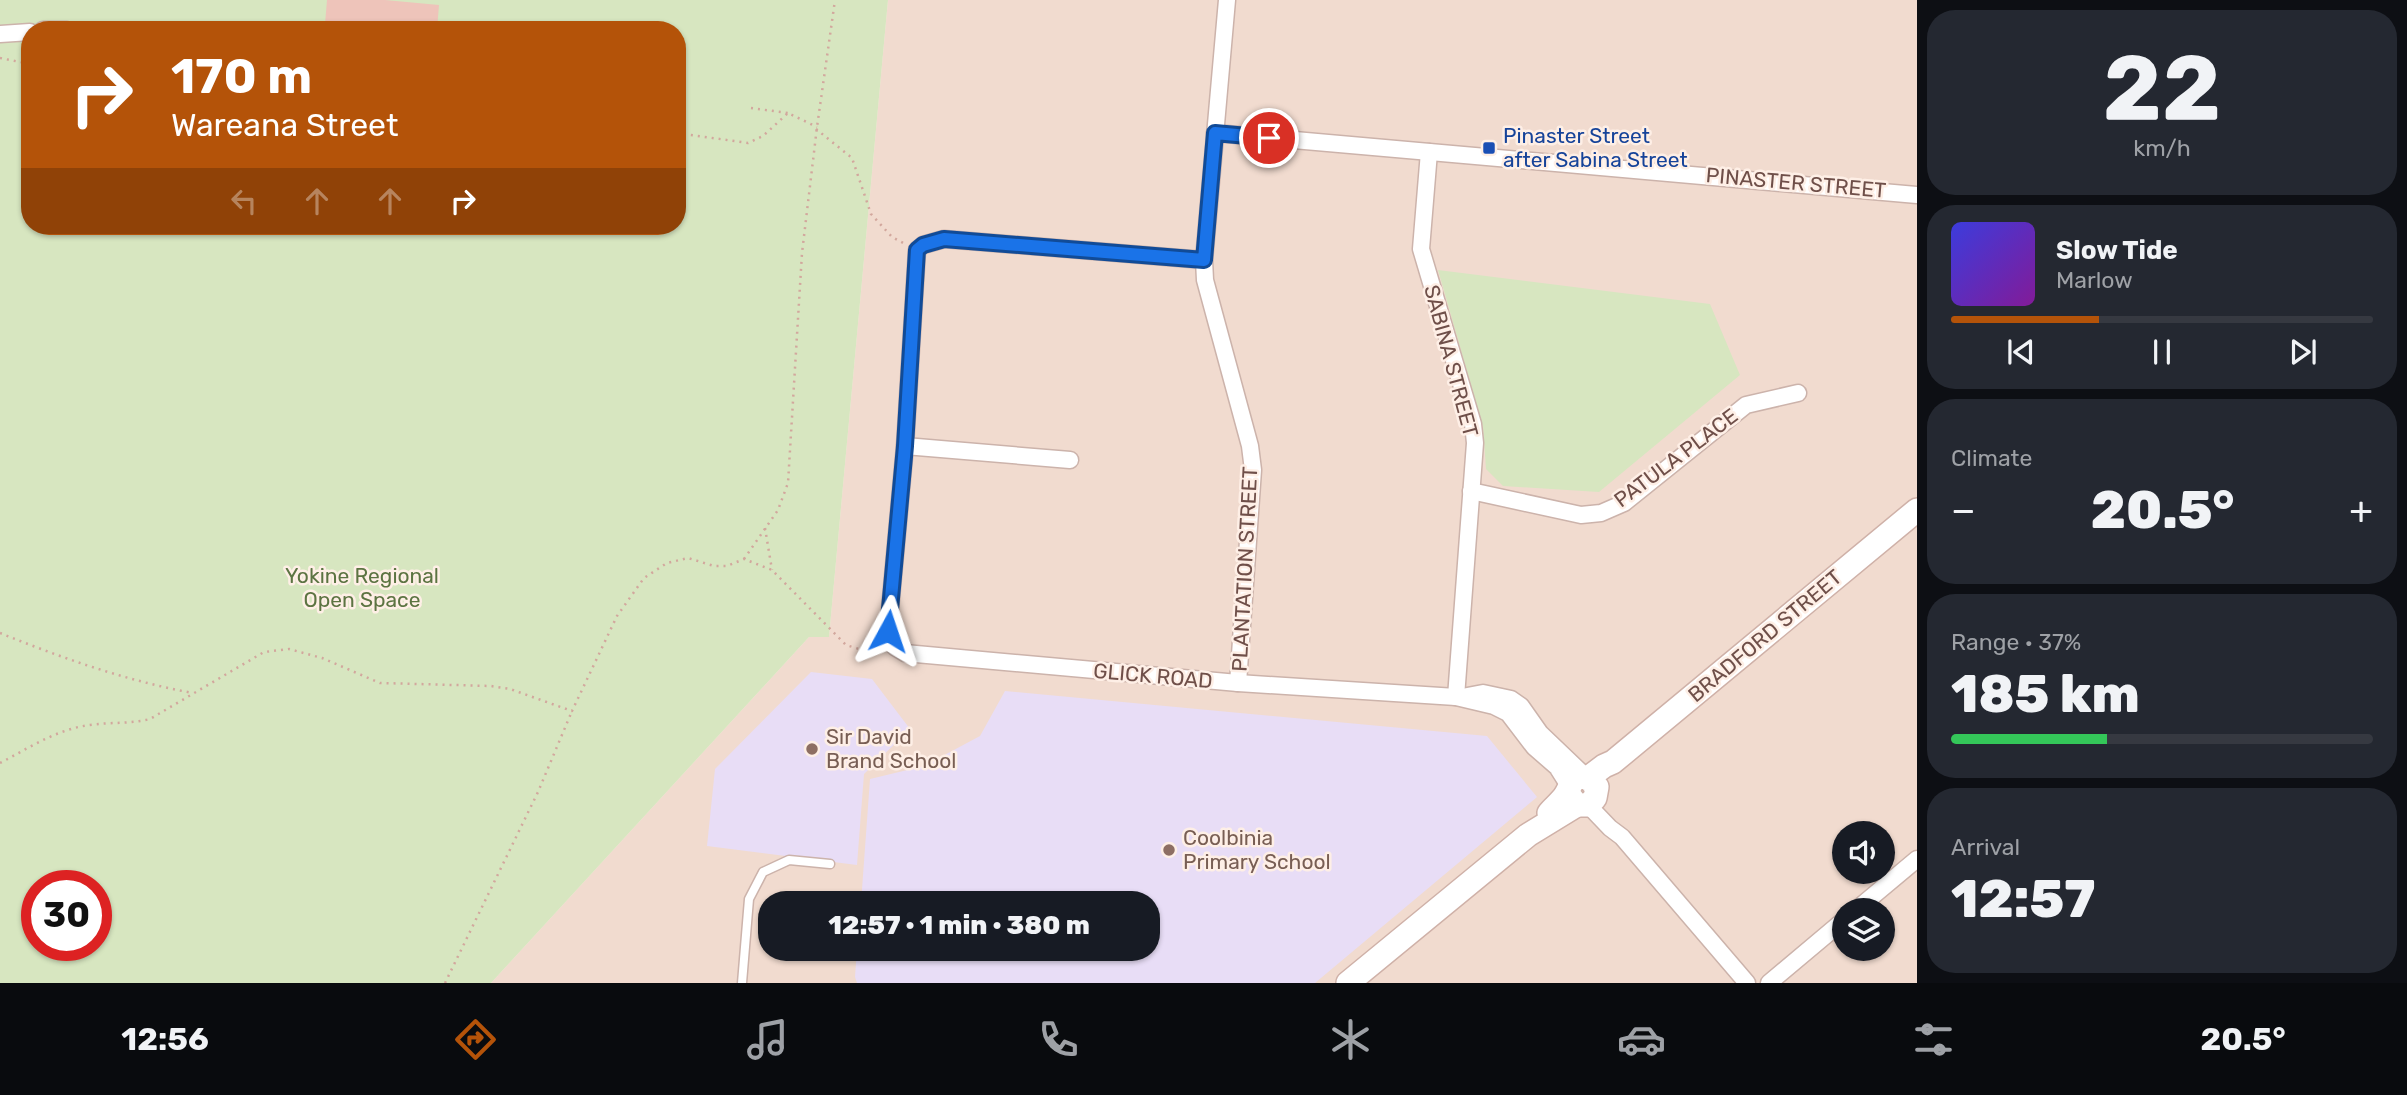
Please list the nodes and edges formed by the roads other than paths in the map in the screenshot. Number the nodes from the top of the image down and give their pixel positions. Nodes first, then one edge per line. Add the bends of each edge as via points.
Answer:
1 (1227, 0) edge
2 (21, 33) edge
3 (0, 34) edge
4 (1215, 133) junction
5 (1430, 152) junction
6 (1917, 195) edge
7 (1204, 260) junction
8 (1798, 393) dead end
9 (905, 446) junction
10 (1070, 460) dead end
11 (1471, 491) junction
12 (1917, 510) edge
13 (1238, 684) junction
14 (1456, 698) junction
15 (1583, 791) junction
16 (1917, 859) edge
17 (830, 864) dead end
18 (1870, 898) edge
19 (1832, 930) edge
20 (742, 983) edge
21 (1348, 983) edge
22 (1747, 983) edge
23 (1769, 983) edge

1 - 4 street, PLANTATION STREET
2 - 3 street
4 - 5 street, PINASTER STREET
4 - 7 street, PLANTATION STREET
5 - 6 street, PINASTER STREET
5 - 11 street, SABINA STREET via 1421,249 1472,424
7 - 9 street via 944,239 923,245 917,250
7 - 13 street, PLANTATION STREET via 1205,280 1253,470
8 - 11 street, PATULA PLACE via 1746,405 1624,503 1601,513 1581,515
9 - 10 street
9 - 13 street, GLICK ROAD via 888,631 895,647 905,653
11 - 14 street, SABINA STREET
12 - 15 street, BRADFORD STREET via 1604,766
13 - 14 street, GLICK ROAD
14 - 15 street, GLICK ROAD via 1508,713 1534,747
15 - 21 street, BRADFORD STREET
15 - 22 street, GLICK ROAD via 1616,822 1622,837
16 - 18 street
17 - 20 lane via 789,860 763,872 749,899
19 - 23 street

